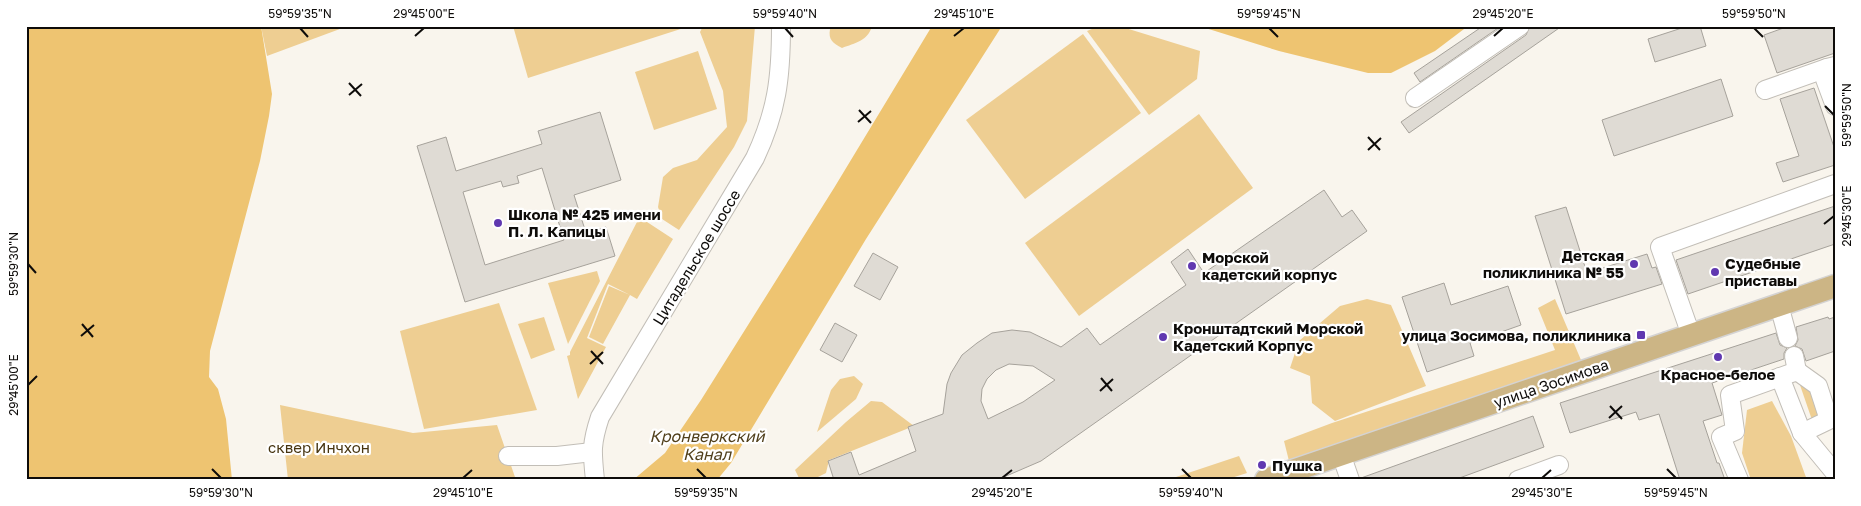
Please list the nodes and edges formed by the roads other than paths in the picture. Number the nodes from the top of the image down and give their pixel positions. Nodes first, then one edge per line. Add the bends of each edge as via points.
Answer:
1 (781, 26) edge
2 (1520, 26) edge
3 (1831, 67) edge
4 (1764, 90) dead end
5 (1415, 98) dead end
6 (1835, 106) edge
7 (1835, 184) edge
8 (1835, 286) edge
9 (1779, 305) junction
10 (1691, 335) junction
11 (1788, 338) dead end
12 (1780, 377) junction
13 (1802, 433) junction
14 (592, 452) junction
15 (1341, 454) junction
16 (508, 456) dead end
17 (1559, 466) dead end
18 (1835, 473) edge
19 (596, 480) edge
20 (1266, 480) edge
21 (1350, 480) edge
22 (1518, 480) edge
23 (1739, 480) edge

1 - 14 street, Цитадельское шоссе via 778,91 764,138 600,416
2 - 5 street
3 - 4 street
3 - 6 street via 1826,79
7 - 10 street via 1660,247
8 - 9 main road, улица Зосимова
9 - 10 main road, улица Зосимова
9 - 11 street
10 - 15 main road, улица Зосимова
12 - 13 street
12 - 13 street via 1796,364 1818,386 1828,420
12 - 23 street via 1730,395 1735,431 1721,437
13 - 18 street
14 - 16 street
14 - 19 street, Цитадельское шоссе
15 - 20 main road, улица Зосимова
15 - 21 street
17 - 22 street

